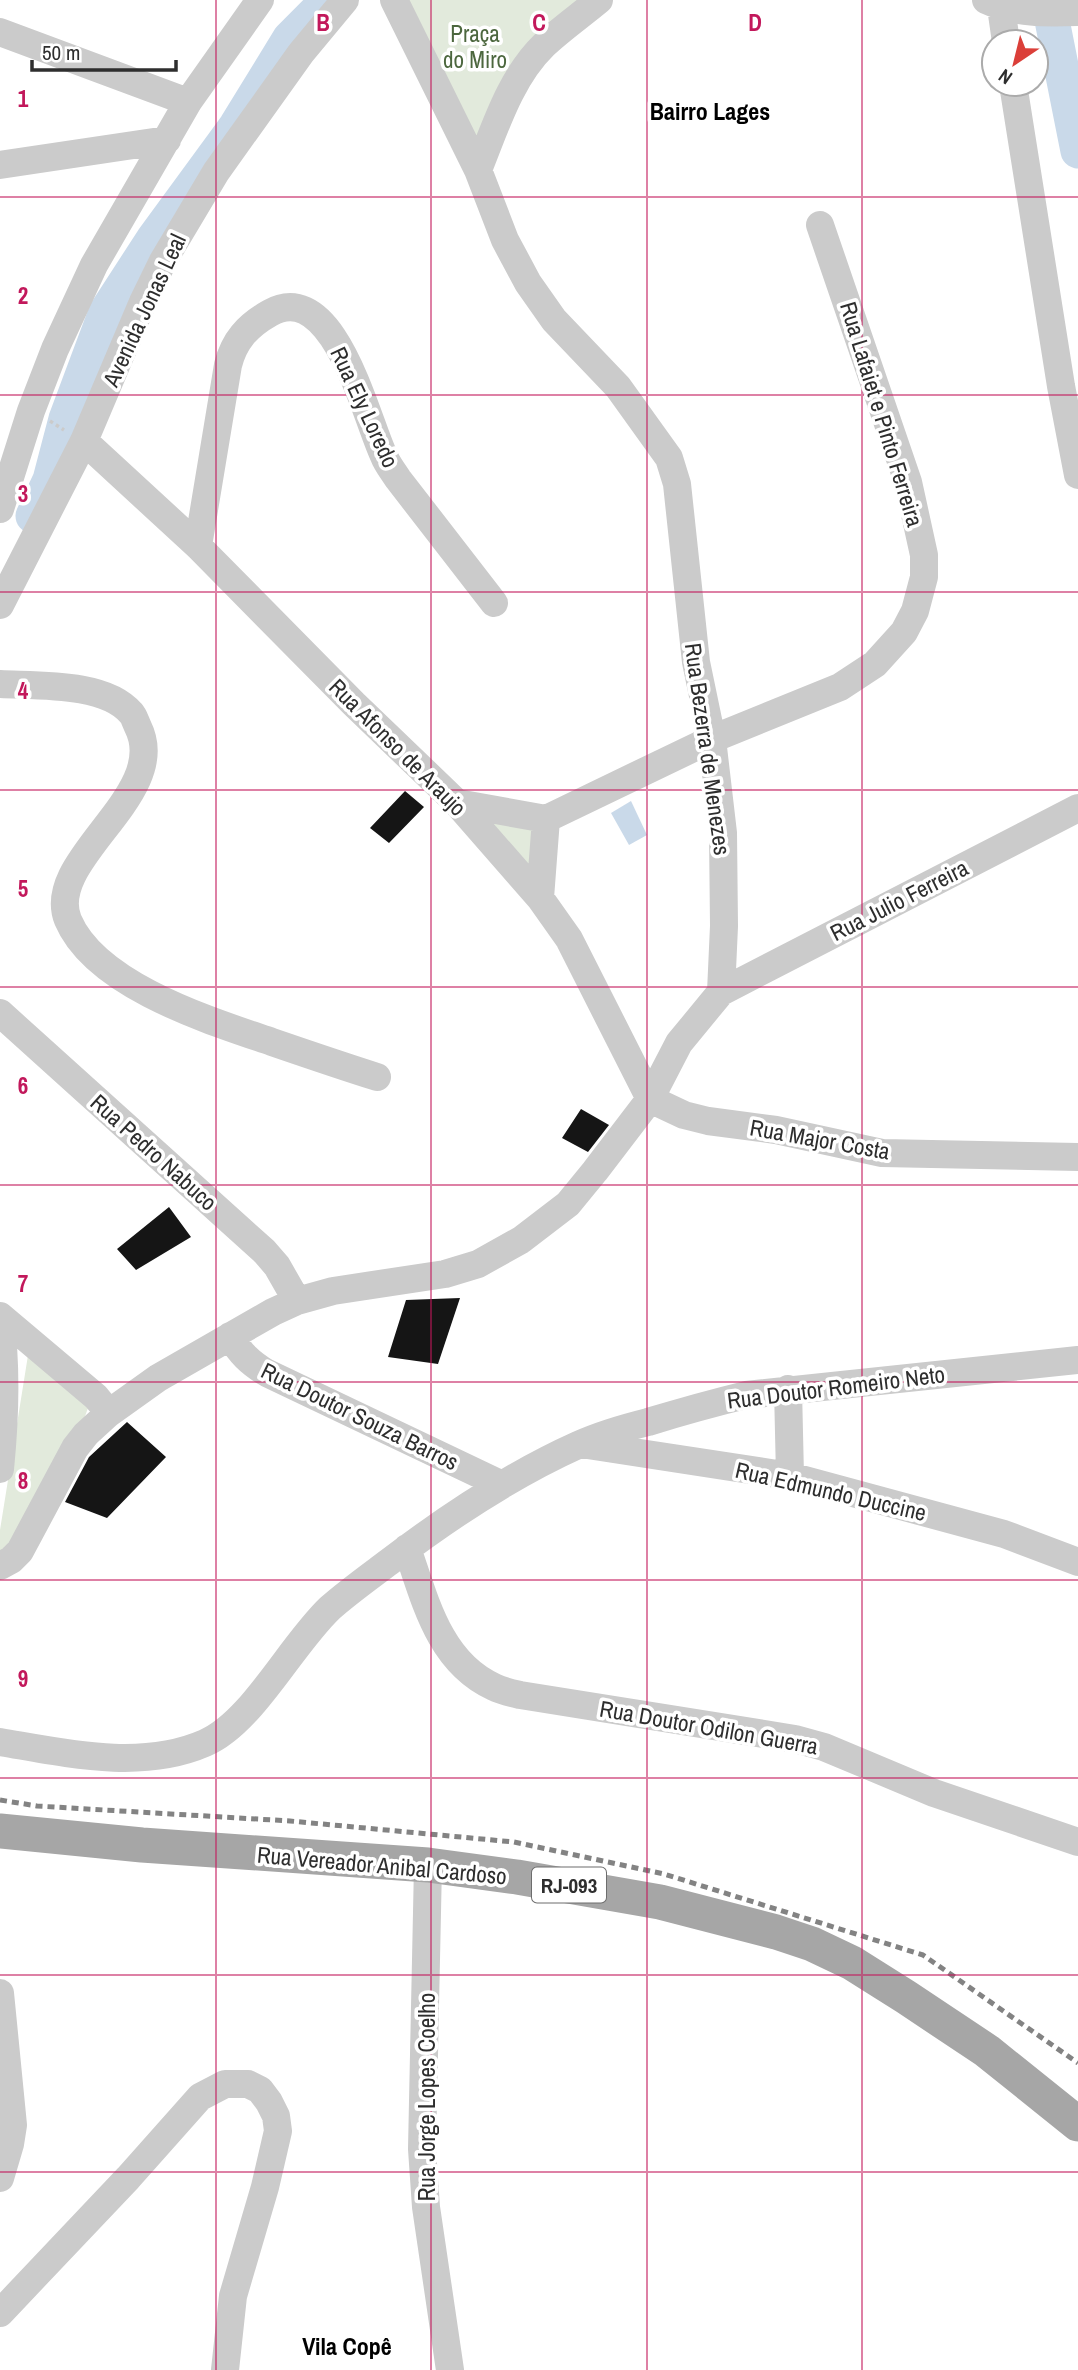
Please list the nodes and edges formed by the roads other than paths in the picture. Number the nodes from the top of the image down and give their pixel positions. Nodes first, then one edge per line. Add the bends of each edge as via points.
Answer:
1 (260, 0) edge
2 (345, 0) edge
3 (394, 0) edge
4 (599, 0) edge
5 (993, 4) edge
6 (1078, 12) edge
7 (1001, 28) edge
8 (0, 32) edge
9 (1015, 98) edge
10 (188, 102) junction
11 (167, 140) junction
12 (0, 164) edge
13 (478, 170) junction
14 (820, 225) dead end
15 (75, 436) junction
16 (1078, 475) edge
17 (0, 509) edge
18 (198, 546) junction
19 (494, 603) dead end
20 (0, 605) edge
21 (0, 684) edge
22 (712, 739) junction
23 (457, 803) junction
24 (1078, 808) edge
25 (546, 819) junction
26 (540, 898) junction
27 (720, 992) junction
28 (0, 1013) edge
29 (377, 1077) dead end
30 (650, 1099) junction
31 (1078, 1157) edge
32 (297, 1301) junction
33 (0, 1317) edge
34 (230, 1336) junction
35 (1078, 1360) edge
36 (788, 1389) junction
37 (108, 1413) junction
38 (579, 1444) junction
39 (0, 1469) edge
40 (790, 1476) junction
41 (500, 1484) junction
42 (407, 1548) junction
43 (1078, 1562) edge
44 (0, 1566) edge
45 (0, 1742) edge
46 (0, 1831) edge
47 (1078, 1842) edge
48 (428, 1865) junction
49 (0, 1993) edge
50 (1078, 2124) edge
51 (0, 2178) edge
52 (0, 2314) edge
53 (225, 2370) edge
54 (450, 2370) edge

1 - 10 street
2 - 15 street, Avenida Jonas Leal via 216,172 163,261
3 - 13 street, Rua Bezerra de Menezes
4 - 13 street via 542,46 520,74
5 - 6 street via 1035,13
5 - 7 street
8 - 10 street
9 - 16 street
10 - 11 street
11 - 12 street
11 - 17 street via 94,265 55,349
13 - 22 street, Rua Bezerra de Menezes via 505,240 544,308 618,387 669,458 677,484 696,662
14 - 22 street, Rua Lafaiet e Pinto Ferreira via 908,482 924,555 924,577 904,632 875,664 840,687
15 - 18 street, Rua Afonso de Araujo
15 - 20 street, Avenida Jonas Leal
18 - 19 street, Rua Ely Loredo via 233,348 250,325 274,311 294,308 324,326 344,353 384,458
18 - 23 street, Rua Afonso de Araujo
21 - 29 street via 71,687 111,698 131,713 142,734 145,754 138,779 71,879 65,902 69,923 101,961 182,1011
22 - 25 street, Rua Lafaiet e Pinto Ferreira
22 - 27 street, Rua Bezerra de Menezes via 723,833
23 - 25 street
23 - 26 street, Rua Afonso de Araujo
24 - 27 street, Rua Julio Ferreira
25 - 26 street
26 - 30 street, Rua Afonso de Araujo via 569,939
27 - 30 street via 679,1043
28 - 32 street, Rua Pedro Nabuco via 264,1251
30 - 31 street, Rua Major Costa via 708,1121 882,1153
30 - 32 street via 568,1204 511,1246 478,1264 444,1274 333,1290
32 - 34 street
33 - 37 street via 96,1396
33 - 39 street via 5,1382
34 - 37 street
34 - 41 street, Rua Doutor Souza Barros via 250,1364
35 - 36 street, Rua Doutor Romeiro Neto
36 - 38 street, Rua Doutor Romeiro Neto via 702,1405
36 - 40 street
37 - 44 street via 75,1448 20,1551
38 - 40 street, Rua Edmundo Duccine
38 - 41 street, Rua Doutor Romeiro Neto
40 - 43 street, Rua Edmundo Duccine via 1004,1534
41 - 42 street, Rua Doutor Romeiro Neto
42 - 45 street, Rua Doutor Romeiro Neto via 332,1607 233,1725 206,1743 183,1751 131,1757 76,1755
42 - 47 street, Rua Doutor Odilon Guerra via 442,1640 457,1660 495,1688 795,1739
46 - 48 main road, Rua Vereador Anibal Cardoso / RJ-093
48 - 50 main road, Rua Vereador Anibal Cardoso / RJ-093 via 660,1902 812,1944 852,1963 986,2051
48 - 54 street, Rua Jorge Lopes Coelho via 422,2149
49 - 51 street via 13,2125
52 - 53 street via 200,2097 225,2084 248,2084 269,2102 278,2131 233,2296

